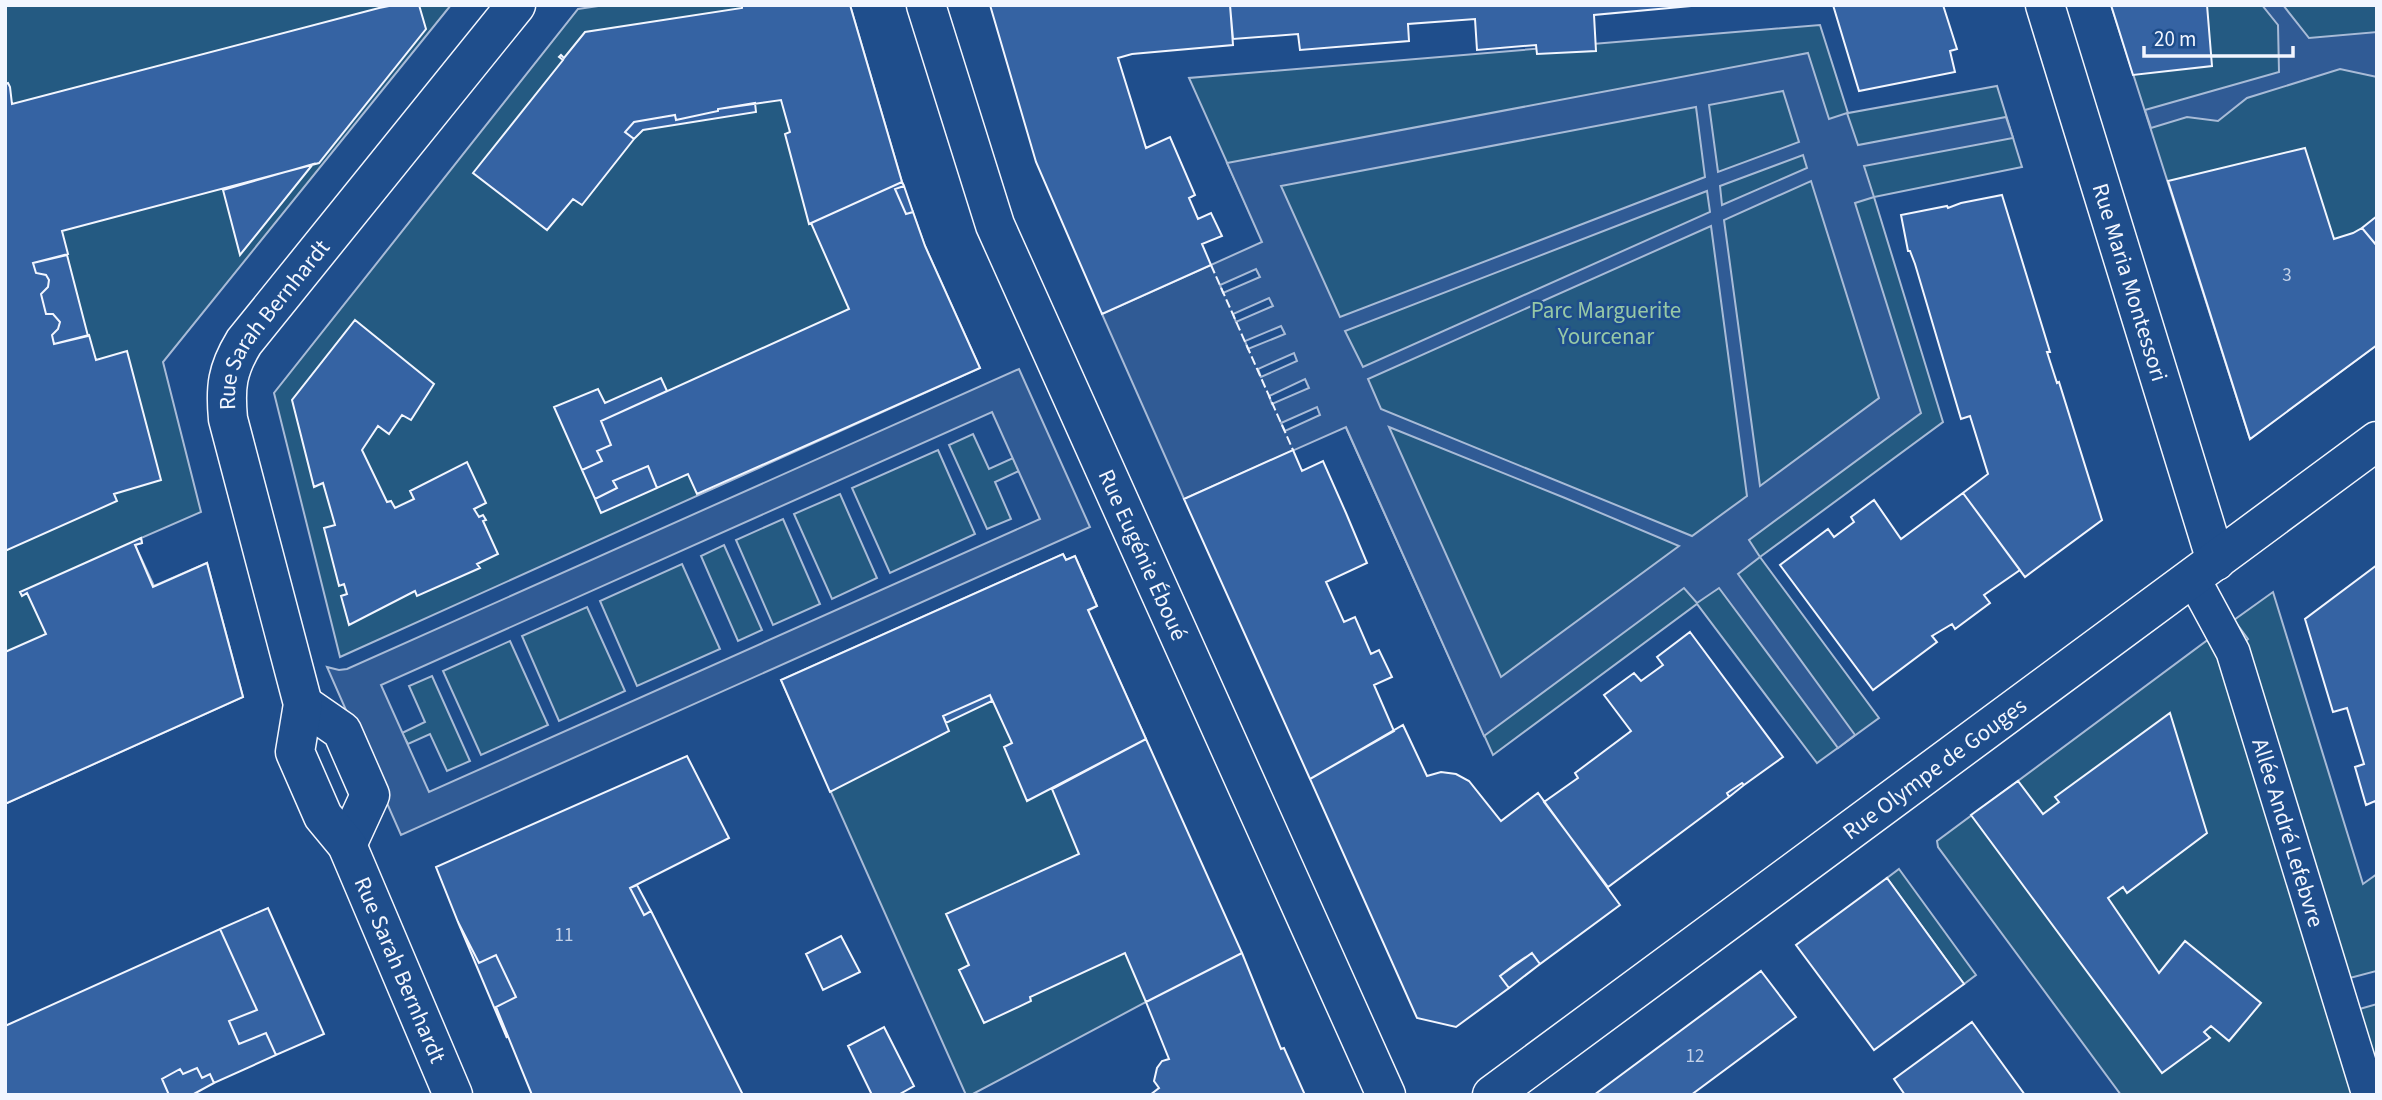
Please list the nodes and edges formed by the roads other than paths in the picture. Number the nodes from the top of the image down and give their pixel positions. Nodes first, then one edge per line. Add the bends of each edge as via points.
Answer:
1 (516, 5) edge
2 (926, 5) edge
3 (2045, 5) edge
4 (2377, 441) edge
5 (2204, 569) junction
6 (303, 704) junction
7 (347, 845) junction
8 (453, 1095) edge
9 (1386, 1095) edge
10 (1492, 1095) edge
11 (2369, 1095) edge

1 - 6 street, Rue Sarah Bernhardt via 244,342 227,378 228,419
2 - 9 street, Rue Eugénie Éboué via 995,225
3 - 5 street, Rue Maria Montessori
4 - 5 street, Rue Olympe de Gouges
5 - 10 street, Rue Olympe de Gouges
5 - 11 street, Allée André Lefebvre
6 - 7 street, Rue Sarah Bernhardt via 295,752 323,816
6 - 7 street via 342,731 370,796
7 - 8 street, Rue Sarah Bernhardt

